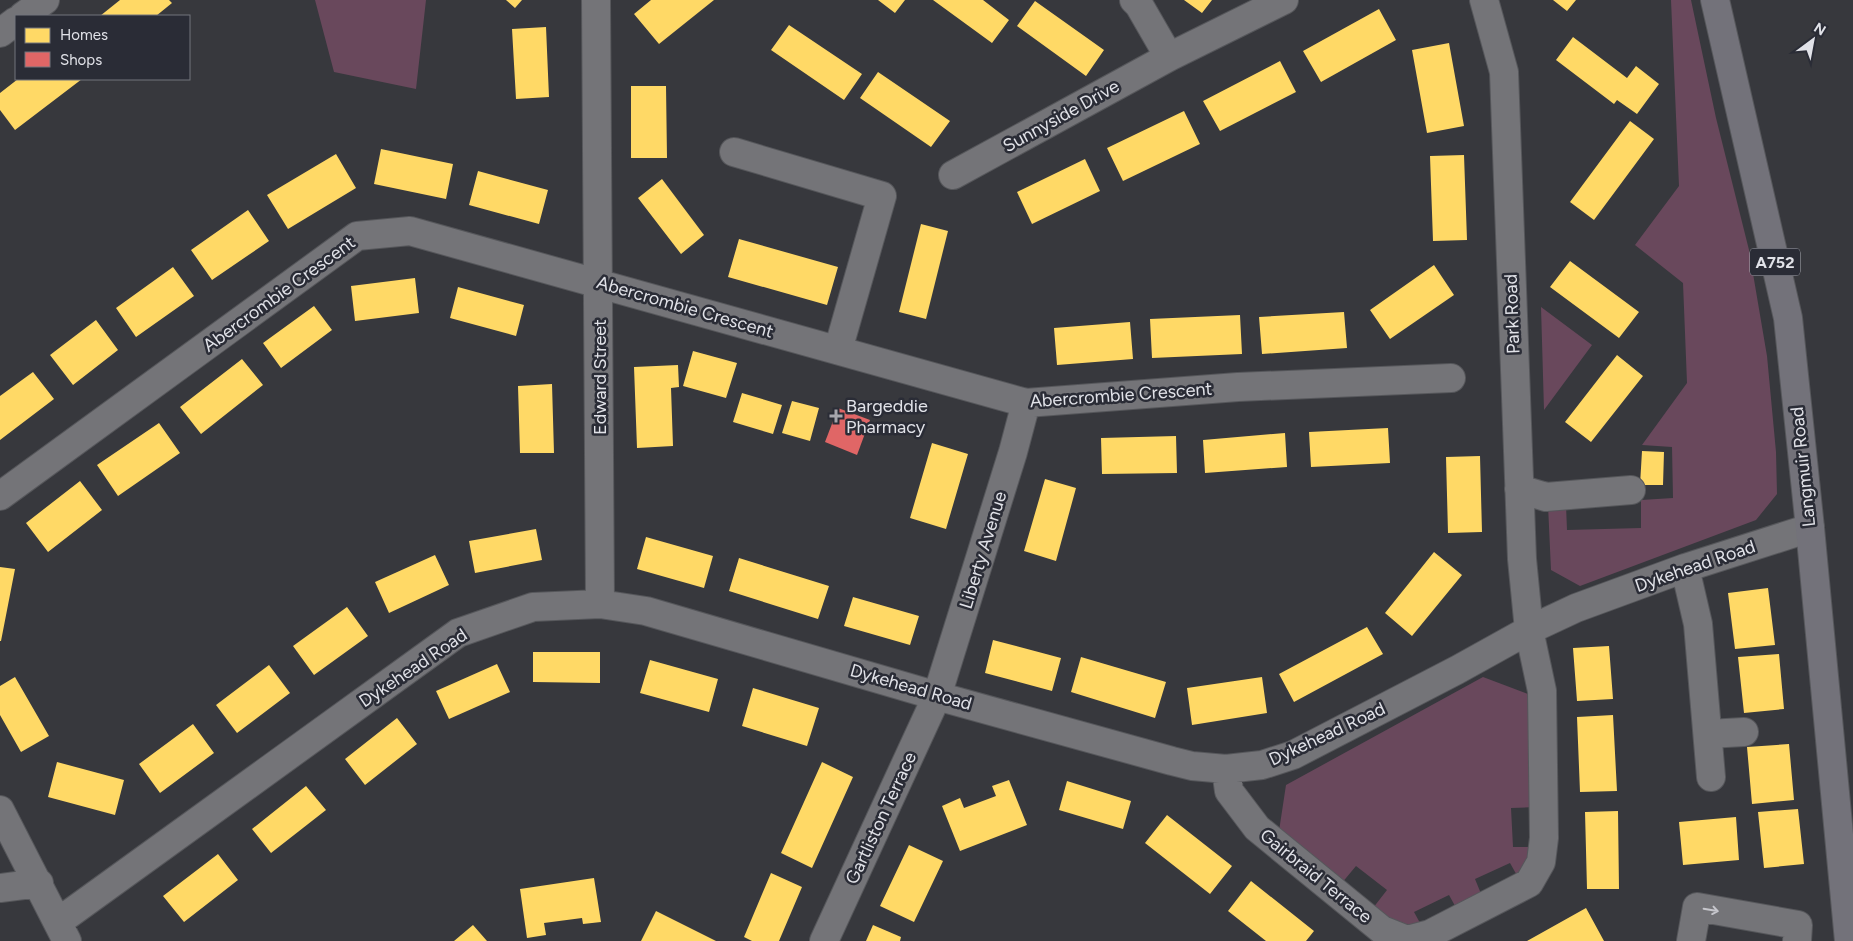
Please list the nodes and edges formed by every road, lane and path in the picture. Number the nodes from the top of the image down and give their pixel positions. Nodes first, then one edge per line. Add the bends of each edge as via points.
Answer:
1 (45, 0) edge
2 (596, 0) edge
3 (1134, 0) edge
4 (1284, 0) edge
5 (1484, 0) edge
6 (1715, 0) edge
7 (24, 15) edge
8 (15, 22) edge
9 (0, 33) edge
10 (1169, 57) junction
11 (734, 152) dead end
12 (954, 175) dead end
13 (600, 283) junction
14 (838, 350) junction
15 (1451, 378) dead end
16 (1026, 404) junction
17 (1519, 489) junction
18 (1631, 490) dead end
19 (0, 496) edge
20 (1810, 528) junction
21 (1685, 568) junction
22 (600, 604) junction
23 (1529, 630) junction
24 (938, 696) junction
25 (1744, 732) dead end
26 (1708, 734) junction
27 (1226, 769) junction
28 (1712, 777) dead end
29 (0, 810) edge
30 (39, 883) junction
31 (0, 888) edge
32 (63, 932) edge
33 (824, 941) edge
34 (1690, 941) edge
35 (1797, 941) edge
36 (1849, 941) edge

1 - 7 street
2 - 13 street, Edward Street
3 - 10 street
4 - 10 street, Sunnyside Drive
5 - 17 street, Park Road via 1504,72
6 - 20 main road, Langmuir Road / A752 via 1788,318
8 - 9 street
10 - 12 street, Sunnyside Drive
11 - 14 street via 882,196
13 - 14 street, Abercrombie Crescent
13 - 19 street, Abercrombie Crescent via 410,231 357,236
13 - 22 street, Edward Street
14 - 16 street, Abercrombie Crescent
15 - 16 street, Abercrombie Crescent via 1238,387
16 - 24 street, Liberty Avenue
17 - 18 street via 1546,497
17 - 23 street, Park Road
20 - 21 street, Dykehead Road
20 - 36 main road, Langmuir Road / A752
21 - 23 street, Dykehead Road via 1576,608
21 - 26 street via 1698,624
22 - 24 street, Dykehead Road via 646,611
22 - 32 street, Dykehead Road via 533,607 458,633
23 - 27 street, Dykehead Road via 1293,755 1262,765
23 - 27 street, Gairbraid Terrace via 1542,691 1542,862 1528,883 1430,934 1407,940 1382,930 1257,828 1229,792
24 - 27 street, Dykehead Road via 1186,764
24 - 33 street, Gartliston Terrace
25 - 26 street
26 - 28 street
29 - 30 street
30 - 31 street
30 - 32 street
34 -> 35 street via 1697,907 1798,925

